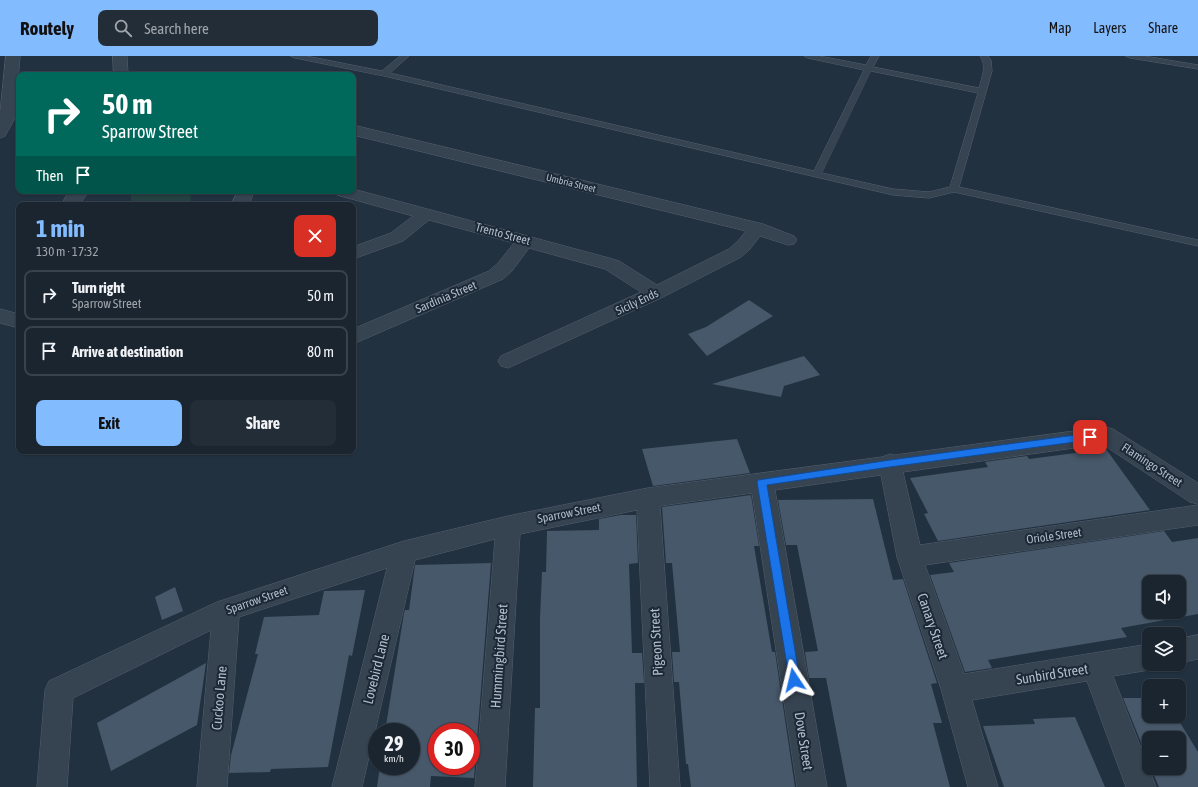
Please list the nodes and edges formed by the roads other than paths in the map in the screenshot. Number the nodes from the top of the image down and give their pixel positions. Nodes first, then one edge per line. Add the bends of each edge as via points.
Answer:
1 (14, 56) edge
2 (295, 56) edge
3 (405, 56) edge
4 (808, 56) edge
5 (875, 56) edge
6 (984, 56) edge
7 (1130, 56) edge
8 (123, 57) edge
9 (869, 67) junction
10 (1198, 67) edge
11 (121, 72) edge
12 (384, 74) junction
13 (982, 91) junction
14 (356, 131) edge
15 (0, 133) edge
16 (817, 173) junction
17 (954, 189) junction
18 (78, 194) edge
19 (353, 194) edge
20 (71, 202) edge
21 (425, 214) junction
22 (757, 228) junction
23 (526, 240) junction
24 (788, 240) dead end
25 (1198, 243) edge
26 (356, 252) edge
27 (656, 293) junction
28 (0, 316) edge
29 (16, 320) edge
30 (356, 336) edge
31 (508, 361) dead end
32 (1105, 435) joint
33 (890, 463) junction
34 (762, 482) junction
35 (1198, 495) edge
36 (648, 498) junction
37 (1198, 515) edge
38 (508, 526) junction
39 (404, 552) junction
40 (910, 557) junction
41 (226, 610) junction
42 (1198, 647) edge
43 (1186, 650) edge
44 (1142, 658) edge
45 (1095, 667) junction
46 (955, 689) junction
47 (52, 787) edge
48 (212, 787) edge
49 (347, 787) edge
50 (490, 787) edge
51 (665, 787) edge
52 (812, 787) edge
53 (983, 787) edge
54 (1141, 787) edge

1 - 15 street via 7,118
2 - 12 lane
3 - 12 lane
4 - 9 lane
5 - 9 lane
6 - 13 lane via 988,71
7 - 10 lane
8 - 11 street
9 - 13 lane
9 - 16 lane
12 - 16 lane
13 - 17 lane
14 - 22 street, Umbria Street
16 - 17 lane via 893,192 929,195
17 - 25 lane
18 - 20 street
19 - 21 street, Trento Street
21 - 23 street, Trento Street
21 - 26 street via 397,237
22 - 24 street, Umbria Street
22 - 27 street, Sicily Ends via 735,253
23 - 27 street, Trento Street via 612,265
23 - 30 street, Sardinia Street via 496,275
27 - 31 street, Sicily Ends
28 - 29 street
32 - 33 street, Sparrow Street
32 - 35 street, Flamingo Street
33 - 34 street, Sparrow Street
33 - 40 street, Canary Street
34 - 36 street, Sparrow Street
34 - 52 street, Dove Street
36 - 38 street, Sparrow Street
36 - 51 street, Pigeon Street
37 - 40 street, Oriole Street
38 - 39 street, Sparrow Street
38 - 50 street, Hummingbird Street
39 - 41 street, Sparrow Street
39 - 49 street, Lovebird Lane
40 - 46 street, Canary Street
41 - 47 street, Sparrow Street via 59,690
41 - 48 street, Cuckoo Lane
42 - 43 street
44 - 45 street, Sunbird Street
45 - 46 street, Sunbird Street
45 - 54 street
46 - 53 street, Canary Street

